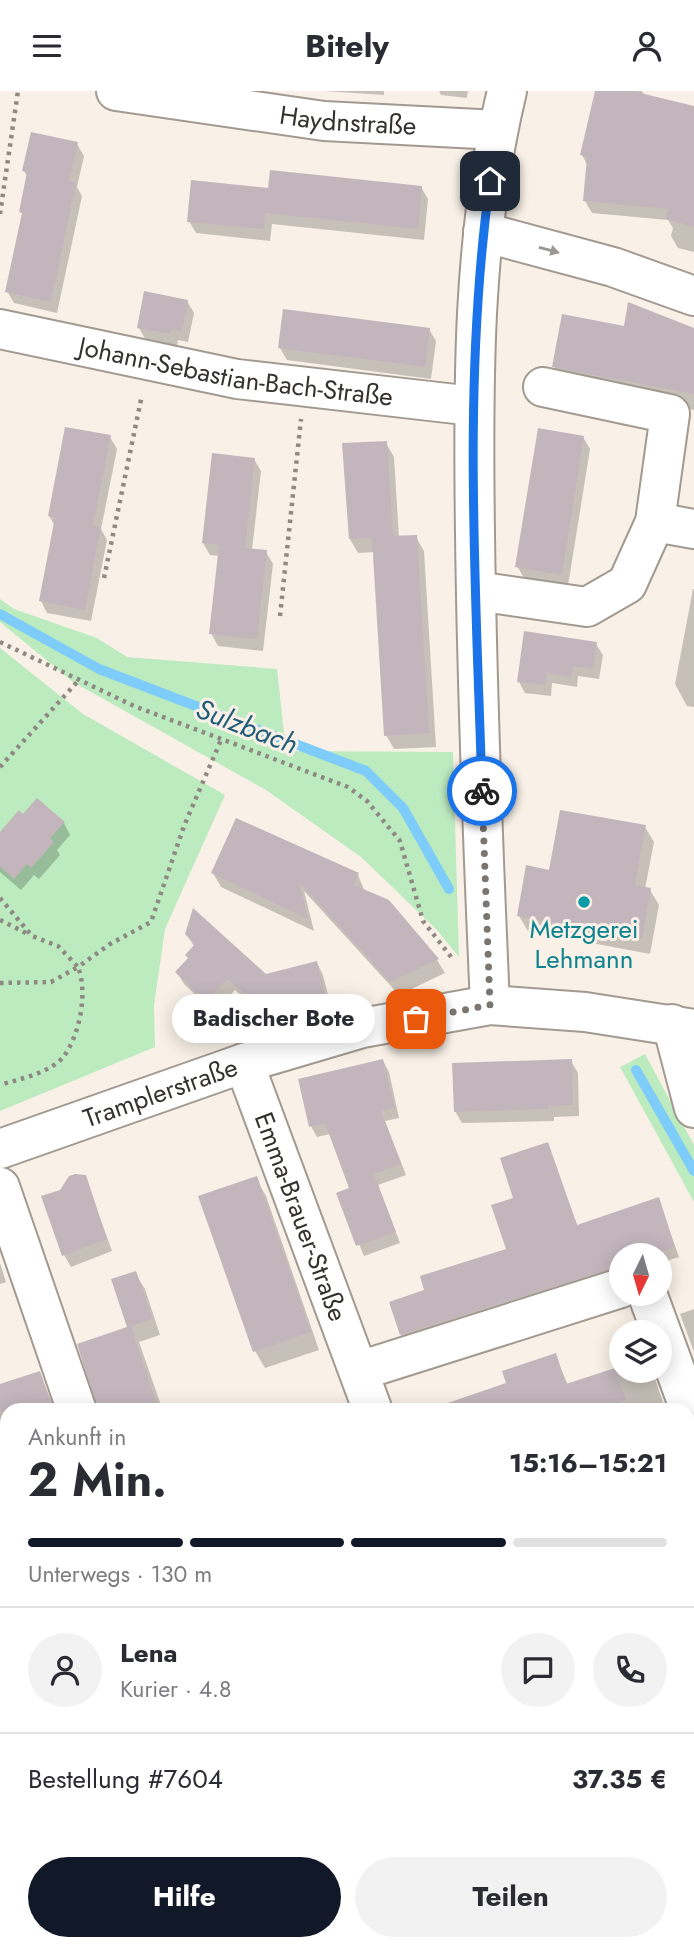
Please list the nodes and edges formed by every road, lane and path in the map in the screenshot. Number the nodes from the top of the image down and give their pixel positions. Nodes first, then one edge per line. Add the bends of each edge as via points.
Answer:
1 (18, 91) edge
2 (116, 91) edge
3 (507, 91) edge
4 (498, 130) junction
5 (0, 214) edge
6 (483, 232) junction
7 (694, 296) edge
8 (0, 329) edge
9 (149, 360) junction
10 (305, 387) junction
11 (543, 387) dead end
12 (473, 406) junction
13 (655, 522) junction
14 (694, 529) edge
15 (104, 578) dead end
16 (476, 590) junction
17 (280, 615) dead end
18 (0, 642) edge
19 (78, 681) junction
20 (221, 740) junction
21 (0, 767) edge
22 (0, 898) edge
23 (0, 921) edge
24 (32, 936) junction
25 (456, 963) dead end
26 (79, 967) junction
27 (0, 983) edge
28 (490, 1005) junction
29 (683, 1027) edge
30 (244, 1063) junction
31 (0, 1085) edge
32 (694, 1108) edge
33 (0, 1149) edge
34 (0, 1187) edge
35 (609, 1292) edge
36 (652, 1306) edge
37 (359, 1371) junction
38 (74, 1403) edge
39 (370, 1403) edge
40 (687, 1403) edge

1 - 5 path
2 - 4 street, Haydnstraße via 324,121
3 - 4 street
4 - 6 street
6 -> 7 street via 612,267
6 - 12 street
8 - 9 street, Johann-Sebastian-Bach-Straße
9 - 10 street, Johann-Sebastian-Bach-Straße via 237,379
9 - 15 path
10 - 12 street, Johann-Sebastian-Bach-Straße
10 - 17 path
11 - 13 street via 670,414
12 - 16 street
13 - 14 street
13 - 16 street via 627,584 587,607
16 - 28 street
18 - 19 path
19 - 20 path
19 - 21 path
20 - 25 path via 348,787 367,801 400,841 423,922
20 - 26 path via 184,826 151,922
22 - 24 path
23 - 24 path
24 - 26 path via 58,946
26 - 27 path via 51,982
26 - 31 path via 83,979 80,1017 63,1056 40,1072
28 - 29 street, Tramplerstraße via 585,1012
28 - 30 street, Tramplerstraße via 362,1028
29 - 32 street
30 - 33 street, Tramplerstraße
30 - 37 street, Emma-Brauer-Straße
34 - 38 street
35 - 37 street
36 - 40 street
37 - 39 street, Emma-Brauer-Straße

